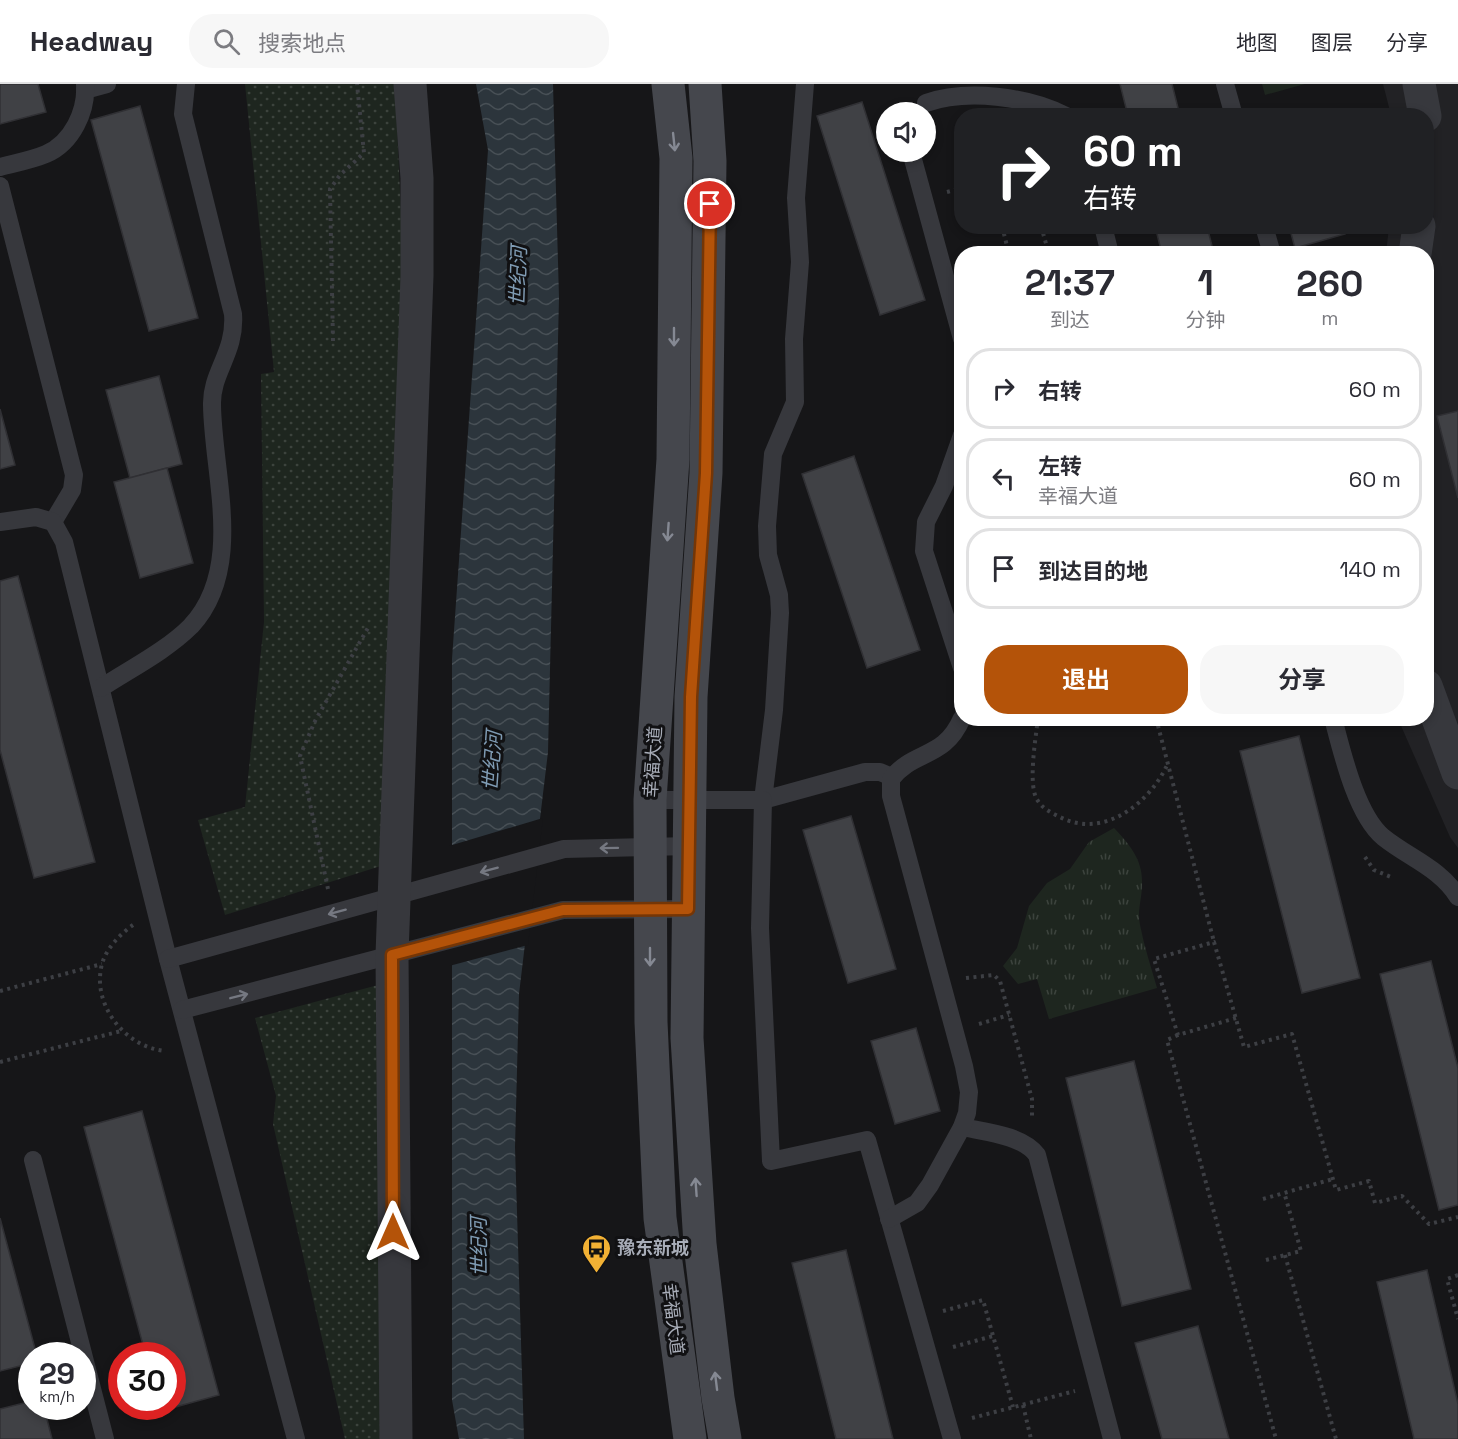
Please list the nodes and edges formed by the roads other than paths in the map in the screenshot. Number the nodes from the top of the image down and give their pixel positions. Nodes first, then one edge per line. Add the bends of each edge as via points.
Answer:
1 (106, 84) edge
2 (186, 84) edge
3 (410, 84) edge
4 (668, 84) edge
5 (705, 84) edge
6 (805, 84) edge
7 (926, 84) edge
8 (1225, 84) edge
9 (1419, 84) edge
10 (85, 87) edge
11 (924, 102) edge
12 (932, 102) edge
13 (1043, 108) edge
14 (1232, 108) edge
15 (1424, 108) edge
16 (914, 162) edge
17 (0, 167) edge
18 (0, 186) edge
19 (954, 310) edge
20 (954, 458) edge
21 (0, 522) edge
22 (53, 522) junction
23 (954, 643) edge
24 (101, 688) junction
25 (1434, 708) edge
26 (957, 726) edge
27 (1335, 726) edge
28 (1458, 773) edge
29 (892, 777) junction
30 (650, 800) junction
31 (763, 800) junction
32 (690, 802) junction
33 (689, 846) junction
34 (650, 847) junction
35 (393, 896) junction
36 (1458, 897) edge
37 (650, 909) junction
38 (688, 909) junction
39 (394, 954) junction
40 (168, 959) junction
41 (182, 1010) junction
42 (962, 1127) junction
43 (33, 1160) dead end
44 (889, 1219) junction
45 (105, 1439) edge
46 (296, 1439) edge
47 (396, 1439) edge
48 (690, 1439) edge
49 (725, 1439) edge
50 (952, 1439) edge
51 (1112, 1439) edge

1 - 10 lane
2 - 24 lane via 183,114 233,314 234,333 216,378 212,403 223,544 209,602 190,626
3 - 35 street via 417,178 417,276
4 -> 30 main road, 幸福大道 via 676,158 673,459
5 - 32 main road, 幸福大道 via 710,160 706,473 691,697
6 - 31 lane via 796,198 800,262 795,402 773,454 767,526 768,555 780,613
7 - 11 lane
8 - 14 lane
9 - 15 street
10 - 17 lane via 83,114 59,146 46,154
12 - 13 lane via 1015,98
16 - 19 lane
18 - 22 lane via 74,475 72,490
20 - 23 lane via 926,522 924,551
21 - 22 lane via 36,517
22 - 24 lane via 64,542
24 - 40 lane
25 - 28 street
26 - 29 lane via 947,743 899,769
27 - 36 lane via 1347,771 1364,810 1381,835 1434,869
29 - 31 lane via 865,772
29 - 42 lane via 891,796 968,1083 967,1113
30 - 32 lane
30 - 34 main road, 幸福大道
31 - 32 lane
31 - 44 lane via 760,928 771,1161 867,1140
32 - 33 main road, 幸福大道
33 - 34 lane
33 - 38 main road, 幸福大道
34 -> 35 lane via 564,849
34 - 37 main road, 幸福大道
35 - 39 street
35 -> 40 lane
37 - 38 lane
37 - 39 lane via 563,910
37 -> 48 main road, 幸福大道 via 660,1218
49 -> 38 main road, 幸福大道 via 700,1244 687,1038
41 -> 39 lane
39 - 47 street
40 - 41 lane
41 - 46 lane
42 - 44 lane via 917,1203
42 - 51 lane via 1030,1146 1037,1155
43 - 45 lane
44 - 50 lane

